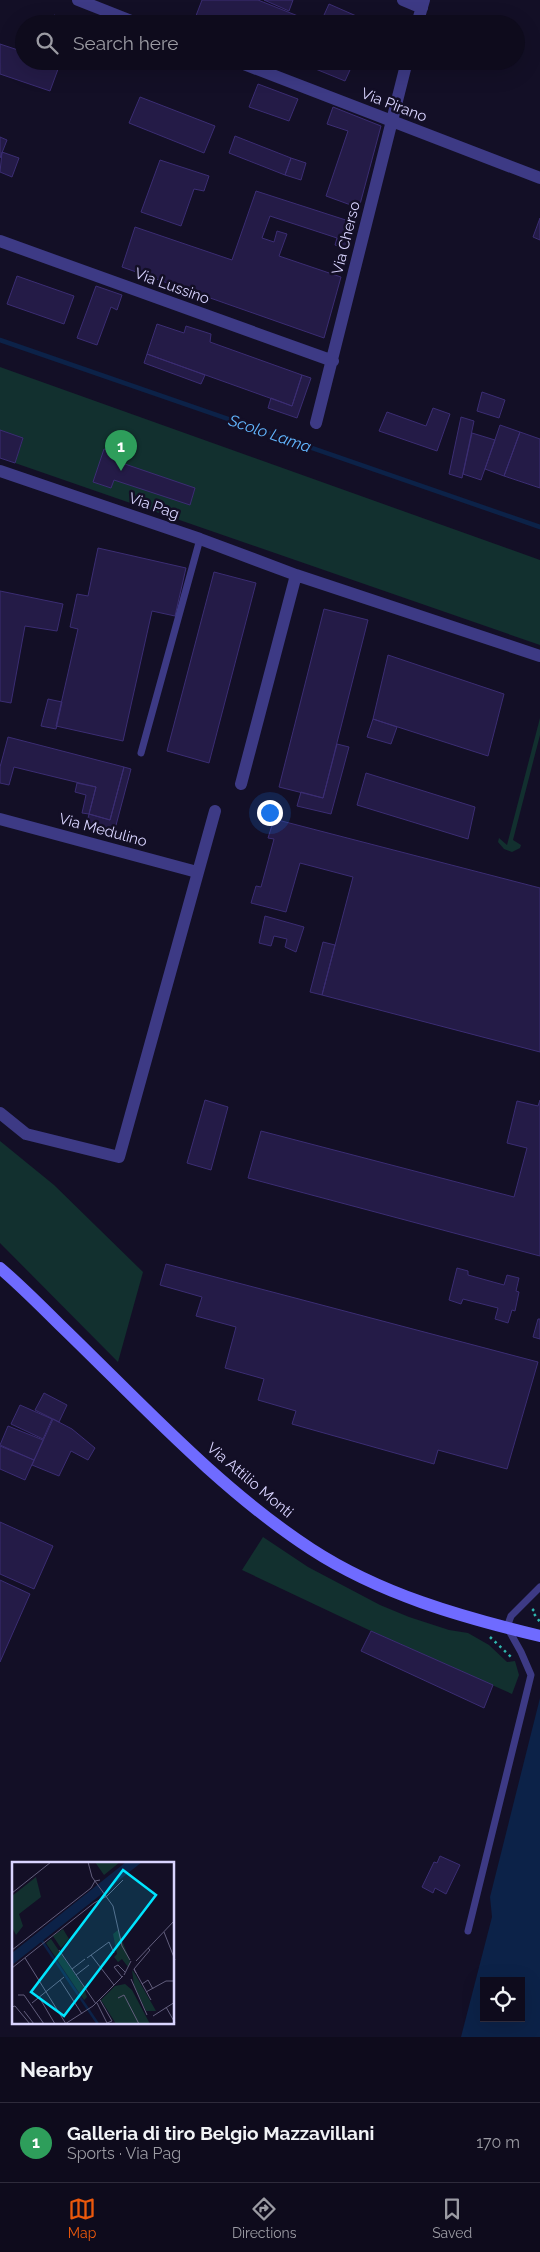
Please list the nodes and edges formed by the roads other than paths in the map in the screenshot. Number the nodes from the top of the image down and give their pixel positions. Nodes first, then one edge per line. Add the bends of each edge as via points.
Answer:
1 (78, 0) edge
2 (403, 0) edge
3 (423, 4) edge
4 (116, 15) edge
5 (259, 70) edge
6 (405, 70) edge
7 (391, 121) junction
8 (540, 178) edge
9 (0, 241) edge
10 (333, 361) junction
11 (316, 423) dead end
12 (0, 471) edge
13 (200, 539) junction
14 (296, 575) junction
15 (540, 656) edge
16 (141, 753) dead end
17 (241, 784) dead end
18 (215, 811) dead end
19 (0, 819) edge
20 (197, 872) junction
21 (0, 1113) edge
22 (0, 1268) edge
23 (540, 1587) edge
24 (507, 1627) junction
25 (536, 1635) edge
26 (468, 1931) dead end

1 - 4 street
2 - 3 street
5 - 7 street, Via Pirano
6 - 7 street, Via Cherso
7 - 8 street, Via Pirano
7 - 10 street, Via Cherso
9 - 10 street, Via Lussino
10 - 11 street, Via Cherso
12 - 13 street, Via Pag
13 - 14 street, Via Pag
13 - 16 lane
14 - 15 street, Via Pag
14 - 17 street
18 - 20 street
19 - 20 street, Via Medulino
20 - 21 street via 119,1157 26,1134
22 - 24 main road, Via Attilio Monti via 207,1467 267,1518 360,1576 441,1609
23 - 24 lane via 511,1616
24 - 25 main road, Via Attilio Monti
24 - 26 lane via 530,1675

